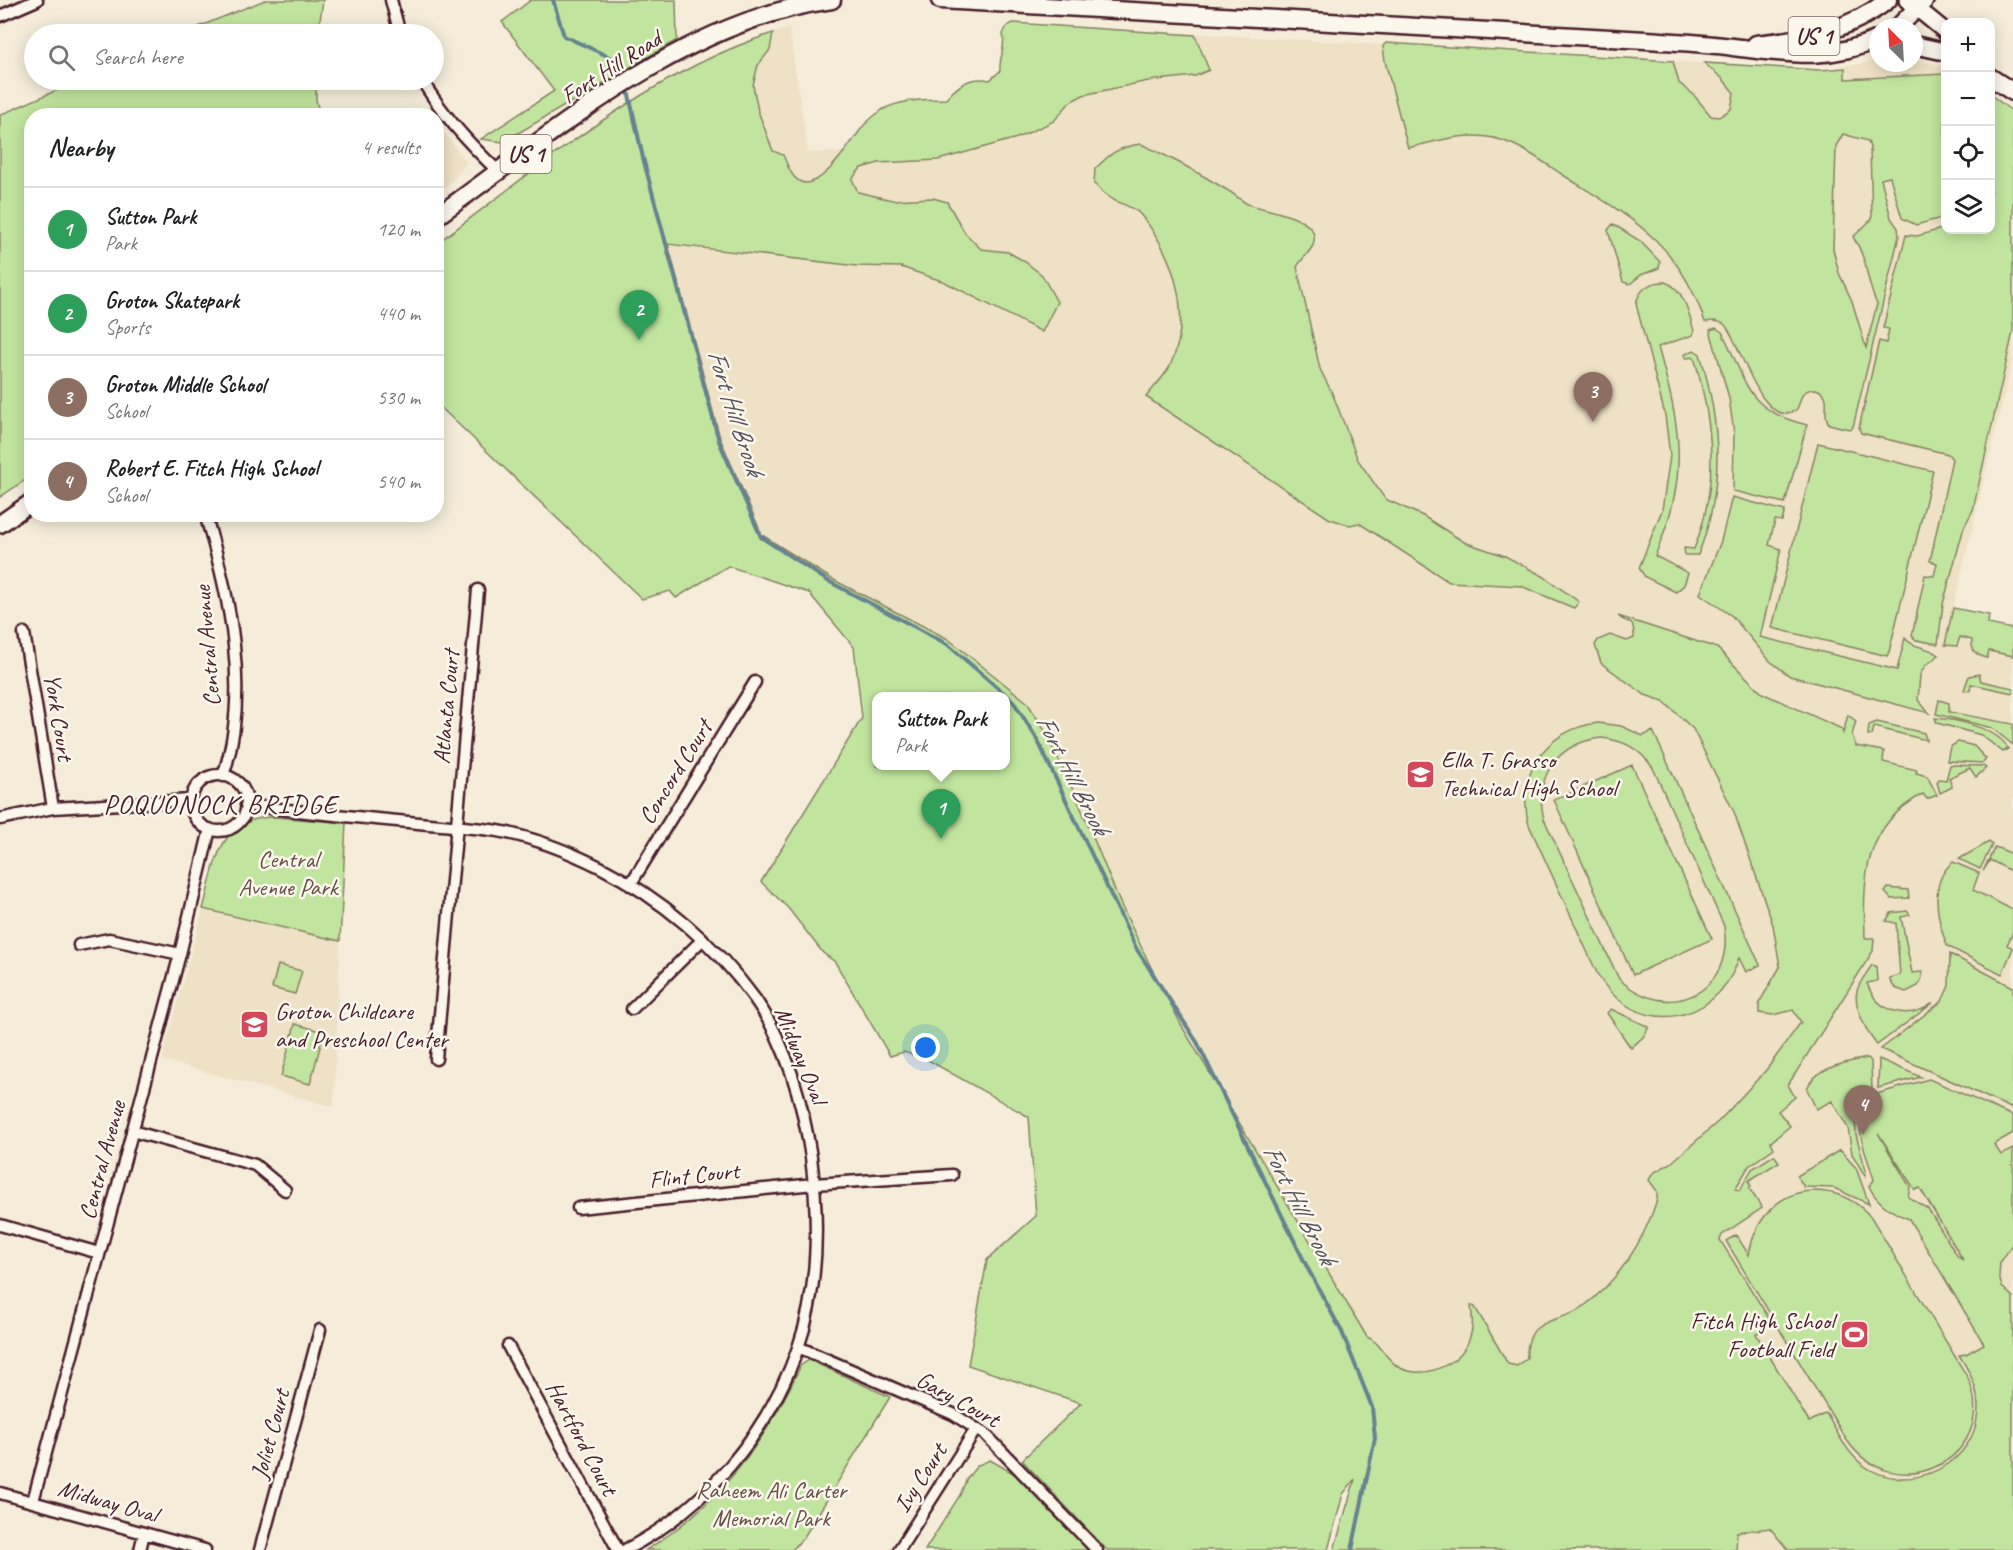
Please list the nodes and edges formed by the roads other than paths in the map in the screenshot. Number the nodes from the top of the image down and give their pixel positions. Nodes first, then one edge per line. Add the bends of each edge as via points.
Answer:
1 (37, 0) edge
2 (391, 0) edge
3 (832, 0) edge
4 (940, 0) edge
5 (1888, 0) edge
6 (1917, 3) edge
7 (0, 16) edge
8 (1905, 18) edge
9 (397, 24) edge
10 (1941, 27) edge
11 (1869, 43) edge
12 (1731, 46) junction
13 (1923, 47) edge
14 (1869, 49) edge
15 (1941, 51) edge
16 (1846, 52) junction
17 (1992, 72) edge
18 (1995, 80) edge
19 (429, 90) edge
20 (2013, 90) edge
21 (442, 108) edge
22 (444, 111) edge
23 (499, 172) junction
24 (444, 211) edge
25 (24, 508) edge
26 (207, 522) edge
27 (0, 524) edge
28 (478, 590) dead end
29 (24, 633) dead end
30 (755, 682) dead end
31 (223, 776) junction
32 (191, 800) junction
33 (246, 806) junction
34 (53, 808) junction
35 (0, 819) edge
36 (456, 827) junction
37 (210, 829) junction
38 (630, 885) junction
39 (703, 939) junction
40 (79, 945) dead end
41 (180, 954) junction
42 (632, 1009) dead end
43 (436, 1059) dead end
44 (132, 1131) junction
45 (952, 1175) dead end
46 (814, 1184) junction
47 (285, 1190) dead end
48 (578, 1208) dead end
49 (0, 1225) edge
50 (99, 1253) junction
51 (320, 1330) dead end
52 (508, 1346) dead end
53 (798, 1347) junction
54 (976, 1429) junction
55 (0, 1493) edge
56 (33, 1502) junction
57 (144, 1533) junction
58 (140, 1550) edge
59 (205, 1550) edge
60 (261, 1550) edge
61 (618, 1550) edge
62 (625, 1550) edge
63 (899, 1550) edge
64 (1097, 1550) edge

1 - 7 street
2 - 9 street
3 - 23 main road, Fort Hill Road / US 1 via 774,12 681,51 615,91
4 - 12 main road, US 1
5 - 12 main road, US 1 via 1857,20 1818,35
6 - 8 main road
6 - 10 main road
11 - 16 main road, US 1
12 - 16 main road, US 1 via 1783,54
13 - 15 main road
14 - 16 main road
17 - 20 main road
18 - 20 main road
19 - 21 street
22 - 23 street
23 - 24 main road, Fort Hill Road / US 1
25 - 27 main road
26 - 31 street, Central Avenue via 224,584 236,694 230,754
28 - 36 street, Atlanta Court
29 - 34 street, York Court
30 - 38 street, Concord Court
31 - 32 street via 201,781
31 - 33 street via 242,788
32 - 34 street
32 - 37 street via 196,819
33 - 36 street, Midway Oval
33 - 37 street via 234,826
34 - 35 street
36 - 38 street, Midway Oval via 501,832 552,847 600,867
36 - 43 street, Atlanta Court
37 - 41 street, Central Avenue
38 - 39 street, Midway Oval
39 - 42 street
39 - 46 street, Midway Oval via 756,1001 779,1043 806,1125
40 - 41 street via 109,939
41 - 44 street, Central Avenue
44 - 47 street via 255,1165
44 - 50 street, Central Avenue
45 - 46 street, Flint Court
46 - 48 street, Flint Court
46 - 53 street, Midway Oval via 817,1217 812,1284
49 - 50 street
50 - 56 street, Central Avenue
51 - 60 street, Joliet Court
52 - 61 street, Hartford Court
53 - 54 street, Gary Court via 953,1414
53 - 62 street, Midway Oval via 768,1409 726,1471 678,1516
54 - 63 street, Ivy Court
54 - 64 street, Gary Court via 1002,1449
55 - 56 street, Midway Oval
56 - 57 street, Midway Oval
57 - 58 street
57 - 59 street, Midway Oval

